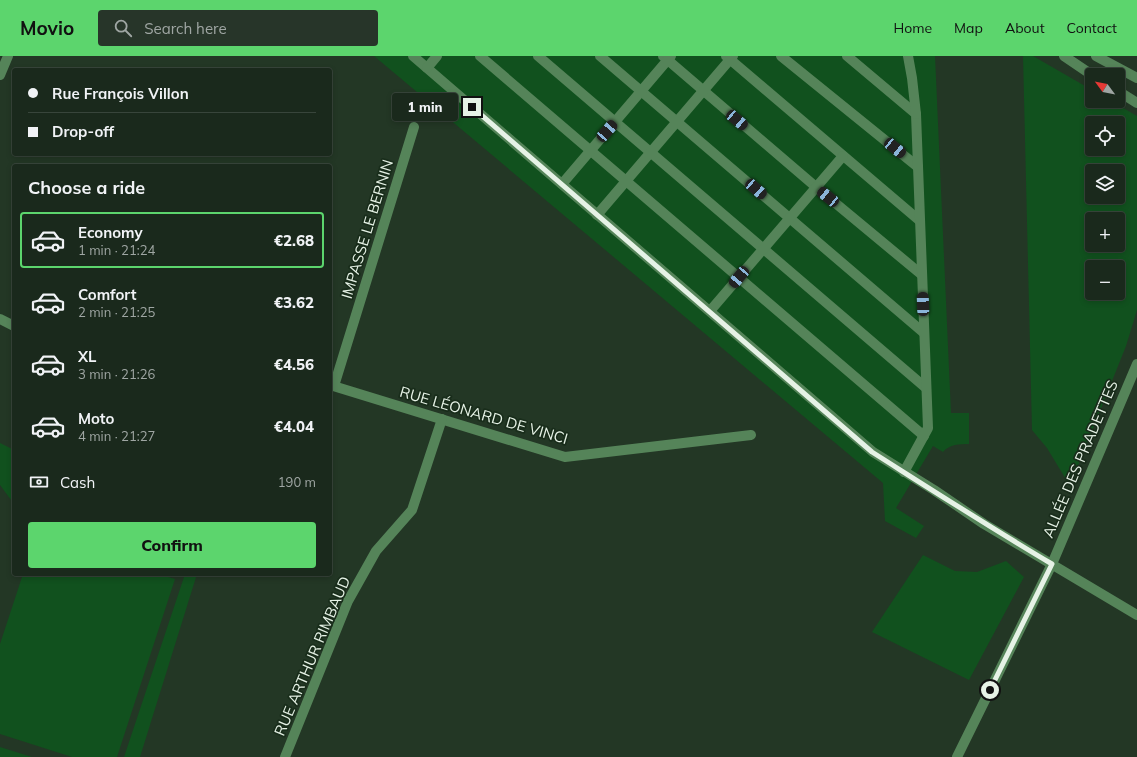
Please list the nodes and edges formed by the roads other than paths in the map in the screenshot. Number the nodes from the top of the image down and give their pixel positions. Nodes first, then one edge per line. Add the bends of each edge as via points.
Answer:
1 (8, 56) edge
2 (412, 56) edge
3 (437, 56) edge
4 (480, 56) edge
5 (538, 56) edge
6 (600, 56) edge
7 (781, 56) edge
8 (847, 56) edge
9 (908, 56) edge
10 (1064, 56) edge
11 (1096, 56) edge
12 (667, 57) edge
13 (730, 57) edge
14 (427, 68) junction
15 (1085, 70) edge
16 (0, 75) edge
17 (1137, 78) edge
18 (704, 90) junction
19 (641, 91) junction
20 (1125, 95) edge
21 (1137, 103) edge
22 (916, 114) junction
23 (677, 121) junction
24 (615, 122) junction
25 (414, 127) dead end
26 (590, 150) junction
27 (651, 152) junction
28 (843, 156) junction
29 (918, 167) junction
30 (626, 181) junction
31 (562, 184) junction
32 (816, 187) junction
33 (597, 215) junction
34 (790, 218) junction
35 (920, 221) junction
36 (763, 249) junction
37 (922, 275) junction
38 (739, 277) junction
39 (710, 311) junction
40 (0, 319) edge
41 (12, 325) edge
42 (924, 333) junction
43 (1137, 364) edge
44 (332, 385) edge
45 (926, 388) junction
46 (442, 419) junction
47 (751, 435) dead end
48 (924, 436) junction
49 (904, 472) junction
50 (1052, 564) junction
51 (1137, 615) edge
52 (285, 757) edge
53 (957, 757) edge

1 - 16 street
2 - 14 street
3 - 14 street
4 - 26 street
5 - 24 street
6 - 19 street
7 - 29 street
8 - 22 street
9 - 22 street
10 - 15 street
11 - 17 street
12 - 18 street
12 - 19 street
13 - 18 street
13 - 28 street
14 - 31 street
18 - 23 street
18 - 32 street
19 - 23 street
19 - 24 street
20 - 21 street
22 - 29 street
23 - 27 street
23 - 34 street
24 - 26 street
24 - 27 street
25 - 44 street, IMPASSE LE BERNIN
26 - 30 street
26 - 31 street
27 - 30 street
27 - 36 street
28 - 32 street
28 - 35 street
29 - 35 street
30 - 33 street
30 - 38 street
31 - 33 street
32 - 34 street
32 - 37 street
33 - 39 street
34 - 36 street
34 - 42 street
35 - 37 street
36 - 38 street
36 - 45 street
37 - 42 street
38 - 39 street
38 - 48 street
39 - 49 street via 872,452
40 - 41 street
42 - 45 street
43 - 50 street, ALLÉE DES PRADETTES
44 - 46 street, RUE LÉONARD DE VINCI
45 - 48 street via 928,428
46 - 47 street, RUE LÉONARD DE VINCI via 565,457
46 - 52 street, RUE ARTHUR RIMBAUD via 412,510 376,551 348,601
48 - 49 street
49 - 50 street
50 - 51 street
50 - 53 street, ALLÉE DES PRADETTES

